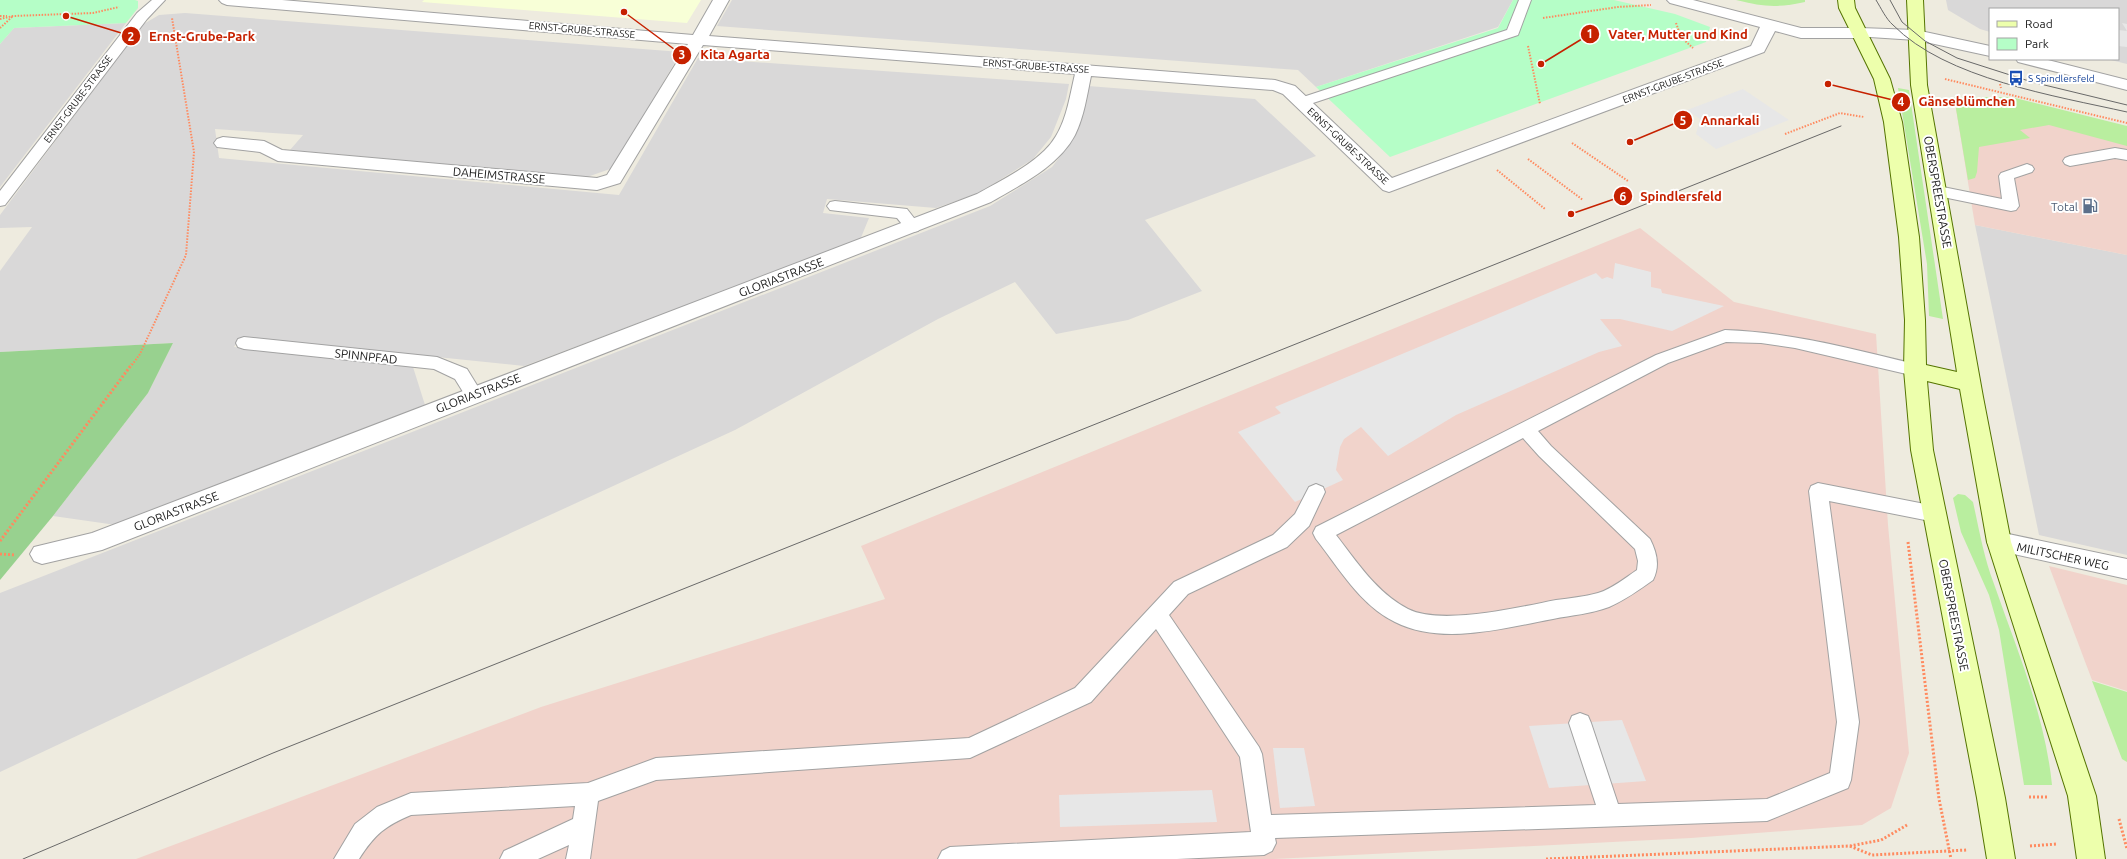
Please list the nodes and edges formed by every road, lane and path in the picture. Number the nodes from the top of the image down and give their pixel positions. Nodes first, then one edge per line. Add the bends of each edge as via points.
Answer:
1 (159, 0) edge
2 (226, 0) edge
3 (399, 0) edge
4 (721, 0) edge
5 (1525, 0) edge
6 (1846, 0) edge
7 (1915, 0) edge
8 (1679, 2) edge
9 (123, 6) dead end
10 (171, 12) dead end
11 (388, 13) junction
12 (13, 16) junction
13 (0, 17) edge
14 (1516, 22) junction
15 (1769, 26) junction
16 (0, 28) edge
17 (1860, 33) junction
18 (1916, 35) junction
19 (699, 40) junction
20 (1989, 51) edge
21 (2028, 60) edge
22 (1716, 65) junction
23 (1084, 70) junction
24 (1938, 78) dead end
25 (2000, 84) dead end
26 (2127, 85) edge
27 (2001, 88) dead end
28 (1538, 98) dead end
29 (1302, 102) junction
30 (1865, 118) dead end
31 (2127, 123) edge
32 (1786, 134) dead end
33 (223, 143) dead end
34 (1508, 143) junction
35 (1573, 144) dead end
36 (2127, 155) edge
37 (2070, 161) dead end
38 (1494, 167) dead end
39 (2027, 169) dead end
40 (1628, 181) dead end
41 (1938, 191) junction
42 (1582, 200) dead end
43 (0, 201) edge
44 (835, 206) dead end
45 (1545, 209) dead end
46 (913, 227) junction
47 (244, 343) dead end
48 (1915, 370) junction
49 (1970, 383) junction
50 (474, 395) junction
51 (1526, 429) junction
52 (1316, 492) dead end
53 (1935, 514) junction
54 (0, 541) edge
55 (1999, 542) junction
56 (42, 554) dead end
57 (2127, 569) edge
58 (1158, 615) junction
59 (1580, 723) dead end
60 (1937, 782) dead end
61 (588, 794) junction
62 (2055, 796) dead end
63 (2030, 797) dead end
64 (1611, 816) junction
65 (1907, 825) dead end
66 (583, 826) junction
67 (1262, 827) junction
68 (346, 859) edge
69 (512, 859) edge
70 (578, 859) edge
71 (950, 859) edge
72 (1546, 859) edge
73 (1951, 859) edge
74 (2001, 859) edge
75 (2091, 859) edge

1 - 43 lane, ERNST-GRUBE-STRASSE via 142,16
2 - 11 street, ERNST-GRUBE-STRASSE
3 - 11 street
4 - 19 street, DAHEIMSTRASSE
5 - 14 lane
6 - 17 main road, OBERSPREESTRASSE via 1847,8
7 - 18 main road, OBERSPREESTRASSE
8 - 14 path via 1618,7
8 - 15 street
8 - 22 path via 1676,21 1681,37
9 - 12 path via 93,13
10 - 54 path via 194,152 186,255 140,354
11 - 19 street, ERNST-GRUBE-STRASSE
12 - 13 path
12 - 16 path
14 - 28 path via 1525,30
14 - 29 lane via 1513,32
15 - 17 street via 1801,34
15 - 22 street, ERNST-GRUBE-STRASSE via 1758,49
17 - 18 street
17 - 48 main road, OBERSPREESTRASSE via 1882,80 1893,122 1909,237 1915,320
18 - 20 street
18 - 41 main road, OBERSPREESTRASSE via 1919,85
19 - 23 street, ERNST-GRUBE-STRASSE
19 - 33 street, DAHEIMSTRASSE via 622,170 614,179 598,184 278,155 264,147
21 - 26 street
22 - 34 street, ERNST-GRUBE-STRASSE
23 - 29 street, ERNST-GRUBE-STRASSE via 1275,85 1289,90
23 - 46 street, GLORIASTRASSE via 1066,137 1041,163 984,198
24 - 31 path
25 - 27 path
29 - 34 street, ERNST-GRUBE-STRASSE via 1390,186
30 - 32 path via 1840,113
34 - 42 path
35 - 40 path
36 - 37 lane via 2115,153
38 - 45 path
39 - 41 lane via 2006,176 2011,206
41 - 49 main road, OBERSPREESTRASSE
44 - 46 lane via 902,213
46 - 50 street, GLORIASTRASSE
47 - 50 lane, SPINNPFAD via 437,363 461,374
48 - 49 main road
48 - 51 lane via 1795,342 1725,336 1662,359
48 - 53 main road, OBERSPREESTRASSE via 1922,450
49 - 55 main road, OBERSPREESTRASSE
50 - 56 street, GLORIASTRASSE via 94,543
51 - 51 lane via 1545,451 1643,546 1648,561 1646,574 1633,585 1607,599 1583,605 1463,623 1426,623 1402,616 1372,594 1323,533
52 - 58 lane via 1302,520 1280,541 1181,588
53 - 64 lane via 1818,491 1848,722 1840,780 1767,810
53 - 74 main road, OBERSPREESTRASSE
55 - 57 street, MILITSCHER WEG
55 - 75 main road, OBERSPREESTRASSE via 2082,796
58 - 61 lane via 1084,695 970,748 656,769
58 - 67 lane via 1251,754
59 - 64 lane
60 - 73 path
61 - 66 lane
61 - 68 lane via 411,804 385,815 363,832
62 - 63 path
64 - 67 lane
65 - 72 path via 1881,840 1850,846
66 - 69 lane
66 - 70 lane
67 - 71 lane via 1264,843

